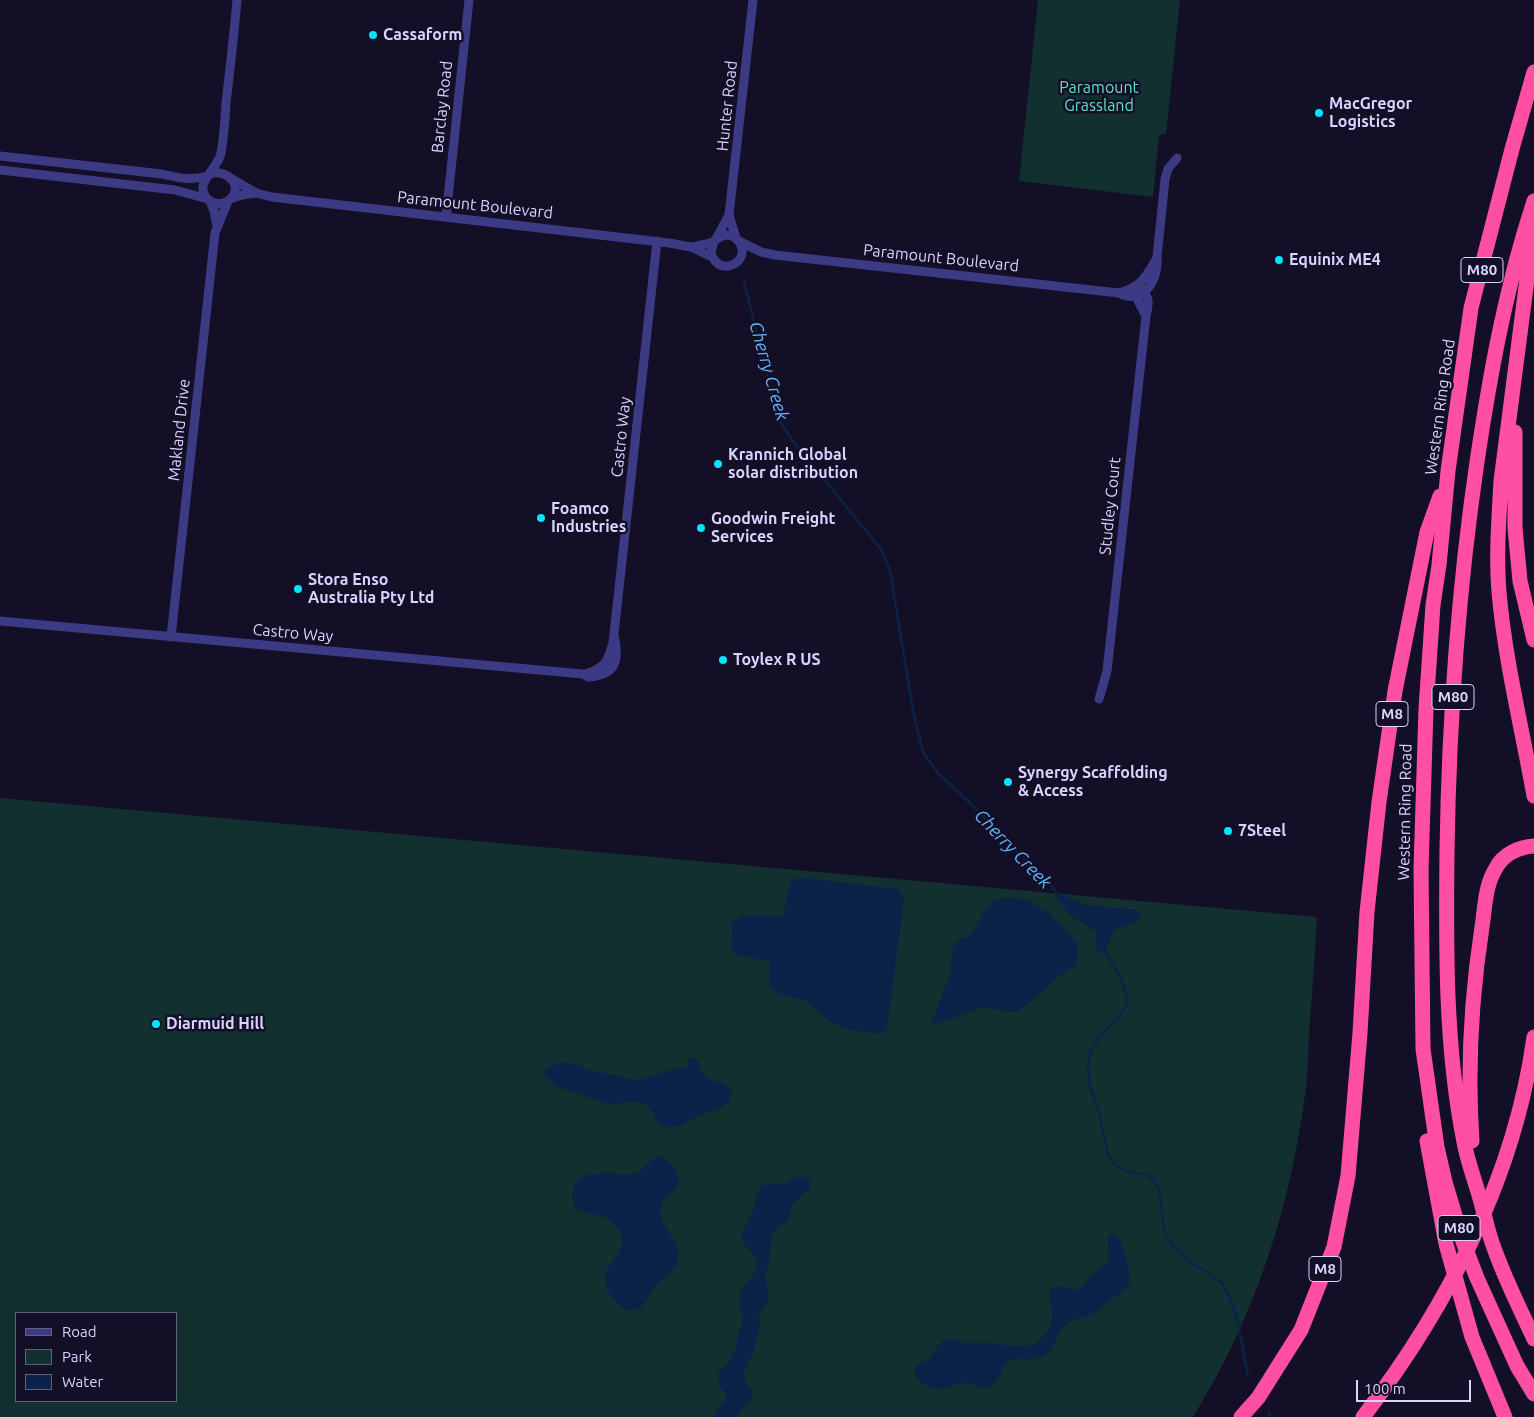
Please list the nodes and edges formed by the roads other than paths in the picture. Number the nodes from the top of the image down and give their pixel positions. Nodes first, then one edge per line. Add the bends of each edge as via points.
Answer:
1 (238, 0) edge
2 (469, 0) edge
3 (753, 0) edge
4 (1534, 72) edge
5 (0, 156) edge
6 (221, 156) junction
7 (1177, 158) dead end
8 (0, 170) edge
9 (209, 175) junction
10 (231, 178) junction
11 (256, 193) junction
12 (209, 200) junction
13 (229, 200) junction
14 (1534, 201) edge
15 (730, 216) junction
16 (446, 217) junction
17 (1534, 225) edge
18 (217, 227) junction
19 (715, 240) junction
20 (738, 240) junction
21 (658, 241) junction
22 (691, 247) junction
23 (761, 252) junction
24 (712, 257) junction
25 (739, 260) junction
26 (1141, 291) junction
27 (1510, 404) junction
28 (1448, 471) junction
29 (0, 622) edge
30 (171, 637) junction
31 (1534, 640) edge
32 (1099, 699) dead end
33 (1534, 796) edge
34 (1534, 846) edge
35 (1534, 1037) edge
36 (1423, 1050) junction
37 (1486, 1194) junction
38 (1534, 1338) edge
39 (1534, 1394) edge
40 (1241, 1417) edge
41 (1363, 1417) edge
42 (1505, 1417) edge

1 - 6 street
2 - 16 street, Barclay Road
3 - 15 street, Hunter Road
4 - 28 highway, Western Ring Road / M80 via 1471,308
5 - 9 street via 179,178 195,179
6 - 9 street
6 - 10 street
7 - 26 street via 1165,179 1158,268 1156,275
8 - 12 street via 175,190
9 - 10 street via 220,172
9 - 12 street via 203,190
10 - 11 street, Paramount Boulevard
10 - 13 street via 235,190
11 - 13 street, Paramount Boulevard
11 - 16 street, Paramount Boulevard
12 - 13 street via 219,204
12 - 18 street, Makland Drive
13 - 18 street, Makland Drive
14 - 37 highway, M80 via 1500,327 1482,428 1462,584 1450,745 1447,894 1449,1012 1455,1090 1464,1143
15 - 19 street, Hunter Road
15 - 20 street, Hunter Road
16 - 21 street, Paramount Boulevard
17 - 27 highway
18 - 30 street, Makland Drive
19 - 20 street via 726,235
19 - 22 street, Paramount Boulevard
19 - 24 street via 710,249
20 - 23 street, Paramount Boulevard
20 - 25 street via 742,250
21 - 22 street, Paramount Boulevard
21 - 30 street, Castro Way via 614,635 606,661 598,670 583,674
22 - 24 street, Paramount Boulevard
23 - 25 street, Paramount Boulevard
23 - 26 street, Paramount Boulevard via 1118,293
24 - 25 street via 719,265 725,266
26 - 32 street, Studley Court via 1140,306 1146,316 1107,671
27 - 31 highway via 1515,428 1515,528 1520,582
27 - 33 highway via 1500,499 1499,591 1508,659
28 - 36 highway, Western Ring Road / M80 via 1433,605 1426,709 1421,870
28 - 40 highway, M8 via 1427,532 1388,737 1367,912 1348,1176 1334,1247 1301,1330 1258,1398
29 - 30 street, Castro Way
34 - 37 highway via 1520,848 1504,857 1496,867 1487,891 1469,1059 1473,1156
35 - 37 highway via 1508,1152
36 - 39 highway, Western Ring Road / M80 via 1437,1147 1462,1239 1493,1316
36 - 42 highway via 1427,1149 1446,1244 1472,1337
37 - 38 highway, M80 via 1495,1251
37 - 41 highway via 1465,1254 1443,1296 1414,1347

